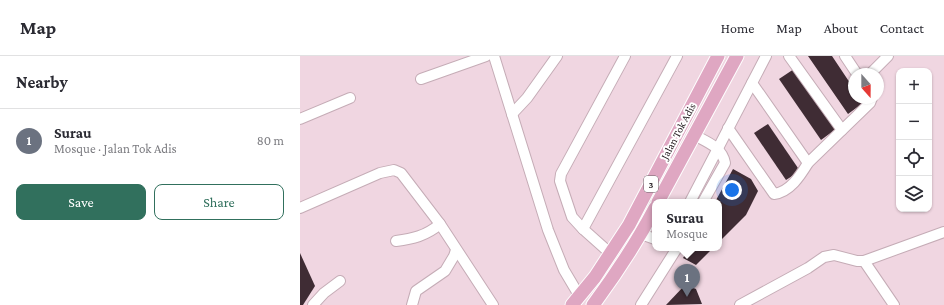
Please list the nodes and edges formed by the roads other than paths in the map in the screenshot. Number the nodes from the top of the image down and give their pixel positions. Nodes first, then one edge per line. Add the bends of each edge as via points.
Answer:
1 (486, 56) edge
2 (494, 56) edge
3 (557, 56) edge
4 (625, 56) edge
5 (677, 56) edge
6 (718, 56) edge
7 (737, 56) edge
8 (766, 56) edge
9 (789, 56) edge
10 (845, 56) edge
11 (888, 56) edge
12 (853, 68) edge
13 (876, 68) edge
14 (421, 79) dead end
15 (752, 83) junction
16 (350, 98) dead end
17 (867, 104) edge
18 (512, 114) junction
19 (300, 119) edge
20 (728, 128) junction
21 (842, 130) junction
22 (694, 135) junction
23 (718, 148) junction
24 (808, 163) junction
25 (660, 199) edge
26 (692, 199) edge
27 (705, 199) edge
28 (300, 208) edge
29 (652, 214) edge
30 (440, 224) junction
31 (584, 229) junction
32 (944, 232) edge
33 (641, 234) junction
34 (652, 238) edge
35 (396, 241) dead end
36 (456, 250) junction
37 (674, 251) edge
38 (611, 254) junction
39 (864, 261) junction
40 (340, 282) dead end
41 (576, 301) edge
42 (313, 305) edge
43 (412, 305) edge
44 (493, 305) edge
45 (593, 305) edge
46 (641, 305) edge
47 (740, 305) edge
48 (894, 305) edge

1 - 14 street
2 - 18 street
3 - 18 street via 527,98
4 - 31 street via 561,174 560,181 572,217
5 - 31 street
6 - 38 main road, Jalan Tok Adis / 3 via 629,225
7 - 22 main road, Jalan Tok Adis / 3
8 - 15 street
9 - 21 street
10 - 12 street
11 - 13 street
15 - 20 street
15 - 24 street
16 - 19 street
17 - 21 street
18 - 41 street via 548,230
20 - 23 street
20 - 24 street via 774,194 782,193 790,187
21 - 24 street
22 - 23 street
22 - 25 main road, Jalan Tok Adis / 3
23 - 26 street
23 - 27 street via 725,163
28 - 30 street via 380,173 394,170 401,173
29 - 33 main road, 3
30 - 35 street via 417,238
30 - 36 street
31 - 38 street
32 - 39 street
33 - 34 street
33 - 45 main road, 3
36 - 43 street via 445,271 416,291
36 - 44 street
37 - 46 street
38 - 41 main road, Jalan Tok Adis / 3
39 - 47 street via 857,262 834,255 824,257
39 - 48 street
40 - 42 street via 324,293

